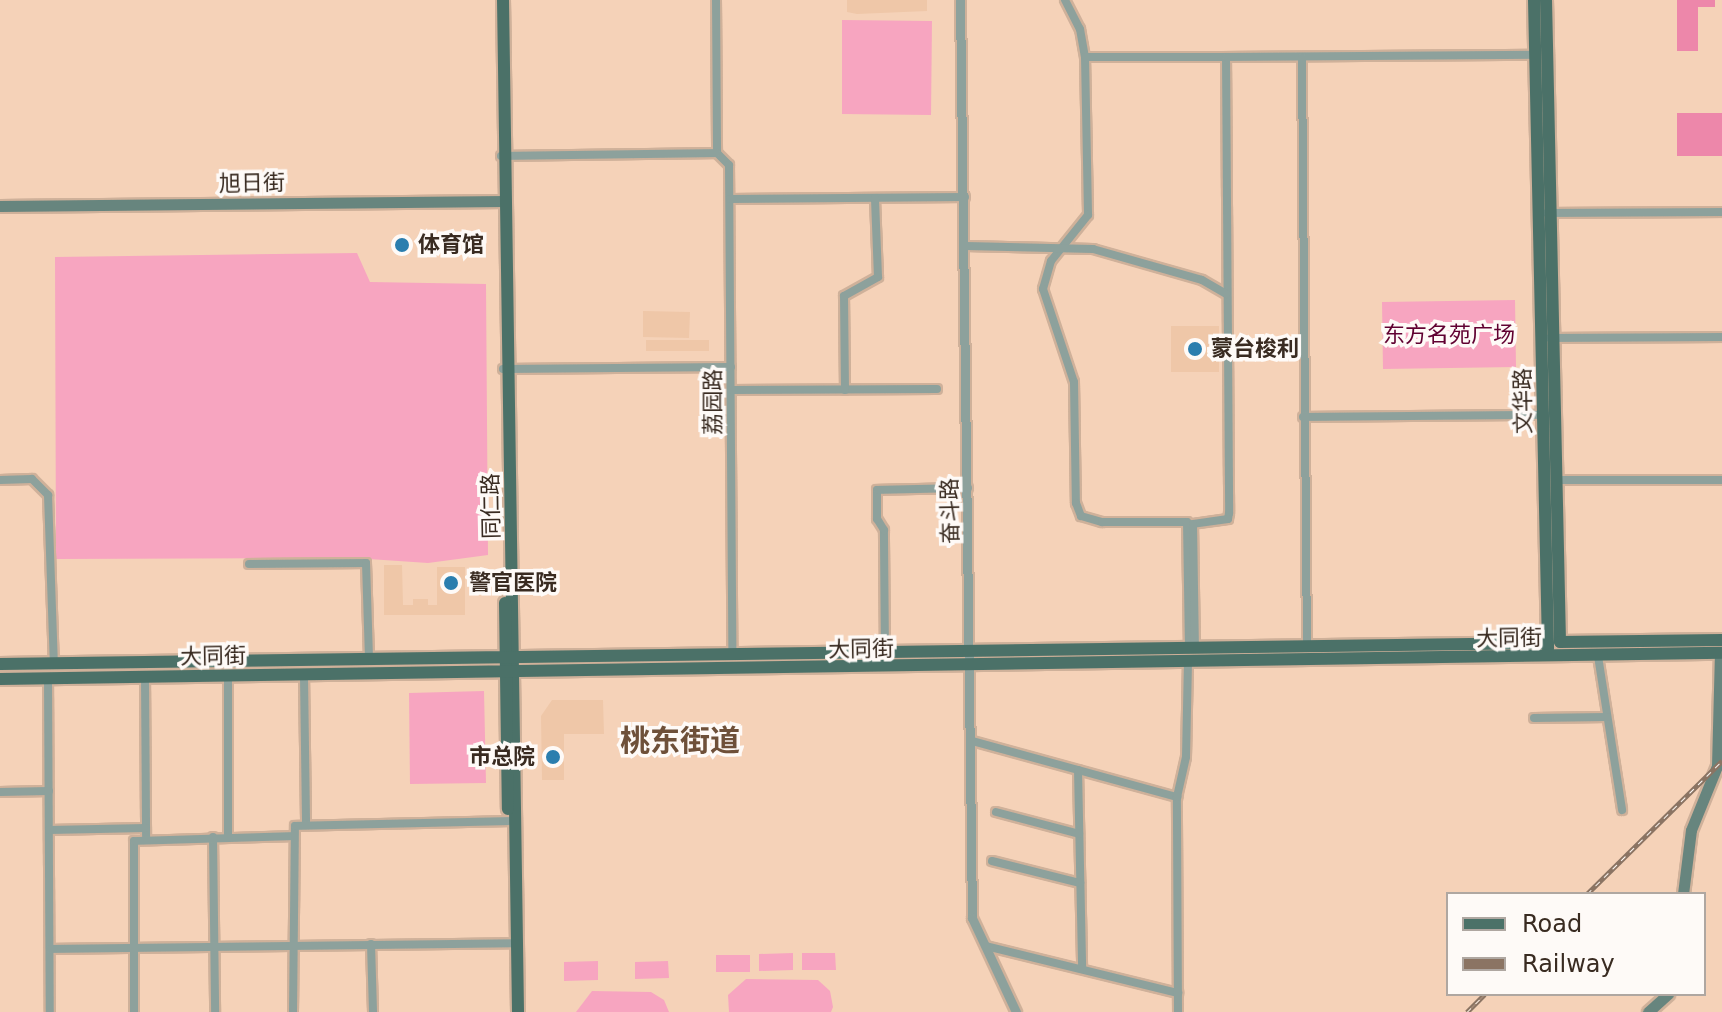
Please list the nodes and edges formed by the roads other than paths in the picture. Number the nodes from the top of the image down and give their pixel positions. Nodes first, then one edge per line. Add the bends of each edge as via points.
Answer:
1 (500, 0) edge
2 (716, 0) edge
3 (960, 0) edge
4 (1065, 0) edge
5 (1534, 0) edge
6 (1546, 0) edge
7 (1536, 55) junction
8 (1085, 57) junction
9 (1226, 57) junction
10 (1302, 57) junction
11 (717, 153) junction
12 (503, 156) junction
13 (965, 197) junction
14 (875, 198) junction
15 (730, 199) junction
16 (503, 201) junction
17 (0, 206) edge
18 (1722, 212) edge
19 (1545, 213) junction
20 (966, 246) junction
21 (1062, 246) junction
22 (1226, 294) junction
23 (1722, 337) edge
24 (1548, 338) junction
25 (731, 367) junction
26 (505, 369) junction
27 (937, 389) dead end
28 (731, 390) junction
29 (845, 390) junction
30 (1549, 415) junction
31 (1303, 417) junction
32 (0, 480) edge
33 (1556, 480) junction
34 (1722, 480) edge
35 (968, 488) junction
36 (249, 564) dead end
37 (1722, 640) edge
38 (1554, 642) junction
39 (1307, 648) junction
40 (1192, 649) junction
41 (970, 653) junction
42 (885, 654) junction
43 (1721, 654) edge
44 (732, 656) junction
45 (1598, 656) junction
46 (1555, 657) junction
47 (369, 661) junction
48 (54, 663) junction
49 (0, 664) edge
50 (1188, 664) junction
51 (511, 666) junction
52 (971, 668) junction
53 (228, 676) junction
54 (304, 676) junction
55 (145, 677) junction
56 (0, 679) edge
57 (48, 679) junction
58 (1607, 717) junction
59 (1534, 718) dead end
60 (972, 741) junction
61 (1078, 770) junction
62 (49, 791) junction
63 (0, 792) edge
64 (1177, 797) junction
65 (1622, 810) dead end
66 (996, 812) dead end
67 (508, 821) junction
68 (306, 825) junction
69 (146, 828) junction
70 (49, 830) junction
71 (1079, 834) junction
72 (292, 836) junction
73 (213, 837) junction
74 (228, 837) junction
75 (146, 840) junction
76 (992, 861) dead end
77 (1080, 883) junction
78 (1683, 892) edge
79 (510, 943) junction
80 (292, 944) junction
81 (371, 944) junction
82 (213, 946) junction
83 (986, 946) junction
84 (134, 947) junction
85 (50, 949) junction
86 (1082, 968) junction
87 (1178, 993) junction
88 (1666, 996) edge
89 (50, 1012) edge
90 (134, 1012) edge
91 (215, 1012) edge
92 (293, 1012) edge
93 (373, 1012) edge
94 (511, 1012) edge
95 (518, 1012) edge
96 (1016, 1012) edge
97 (1178, 1012) edge
98 (1648, 1012) edge

1 - 12 main road, 同仁路
2 - 11 street, 荔园路
3 - 13 street, 奋斗路
4 - 8 street via 1080,29
5 - 7 main road, 文华路
6 - 19 main road, 文华路
7 - 10 street
7 - 19 main road, 文华路
8 - 9 street
8 - 21 street via 1088,215
9 - 10 street
9 - 22 street
10 - 31 street
11 - 12 street
11 - 15 street, 荔园路 via 729,165
12 - 16 main road, 同仁路
13 - 14 street
13 - 20 street, 奋斗路
14 - 15 street
14 - 29 street via 878,277 844,296
15 - 25 street, 荔园路
16 - 17 main road, 旭日街
16 - 26 main road, 同仁路
18 - 19 street
19 - 24 main road, 文华路
20 - 21 street
20 - 35 street, 奋斗路
21 - 22 street via 1138,260 1202,280
21 - 40 street via 1046,272 1043,289 1074,382 1076,503 1081,516 1102,522 1187,522
22 - 40 street via 1229,513 1228,519 1193,524
23 - 24 street
24 - 30 main road, 文华路
25 - 26 street
25 - 28 street, 荔园路
26 - 51 main road, 同仁路
27 - 29 street
28 - 29 street
28 - 44 street, 荔园路
30 - 31 street
30 - 33 main road, 文华路
30 - 38 main road, 文华路
31 - 39 street
32 - 48 street via 32,479 48,495
33 - 34 street
33 - 38 main road, 文华路
35 - 41 street, 奋斗路
35 - 42 street via 877,490 877,519 884,530
36 - 47 street via 366,563
37 - 38 main road, 大同街
38 - 39 main road, 大同街
38 - 46 main road, 文华路
39 - 40 main road, 大同街
40 - 41 main road, 大同街
41 - 42 main road, 大同街
41 - 52 street, 奋斗路
42 - 44 main road, 大同街
43 - 45 main road, 大同街
43 - 78 main road via 1717,766 1691,830
44 - 51 main road, 大同街
45 - 46 main road, 大同街
45 - 58 street
46 - 50 main road, 大同街
47 - 48 main road, 大同街
47 - 51 main road, 大同街
48 - 49 main road, 大同街
50 - 52 main road, 大同街
50 - 64 street via 1186,757
51 - 52 main road, 大同街
51 - 54 main road, 大同街
51 - 67 main road, 同仁路
51 - 95 main road, 同仁路
52 - 60 street, 奋斗路
53 - 54 main road, 大同街
53 - 55 main road, 大同街
53 - 74 street
54 - 68 street
55 - 57 main road, 大同街
55 - 69 street
56 - 57 main road, 大同街
57 - 62 street
58 - 59 street
58 - 65 street
60 - 61 street
60 - 83 street, 奋斗路 via 972,918
61 - 64 street
61 - 71 street
62 - 63 street
62 - 70 street
64 - 87 street
66 - 71 street
67 - 68 street
67 - 79 main road, 同仁路
68 - 72 street via 295,826
69 - 70 street
69 - 75 street
70 - 85 street
71 - 77 street
72 - 74 street
72 - 80 street
73 - 74 street
73 - 75 street
73 - 82 street
75 - 84 street via 134,841
76 - 77 street
77 - 86 street
79 - 81 street
79 - 94 main road, 同仁路
80 - 81 street
80 - 82 street
80 - 92 street
81 - 93 street
82 - 84 street
82 - 91 street
83 - 86 street
83 - 96 street, 奋斗路
84 - 85 street
84 - 90 street
85 - 89 street
86 - 87 street
87 - 97 street
88 - 98 main road

